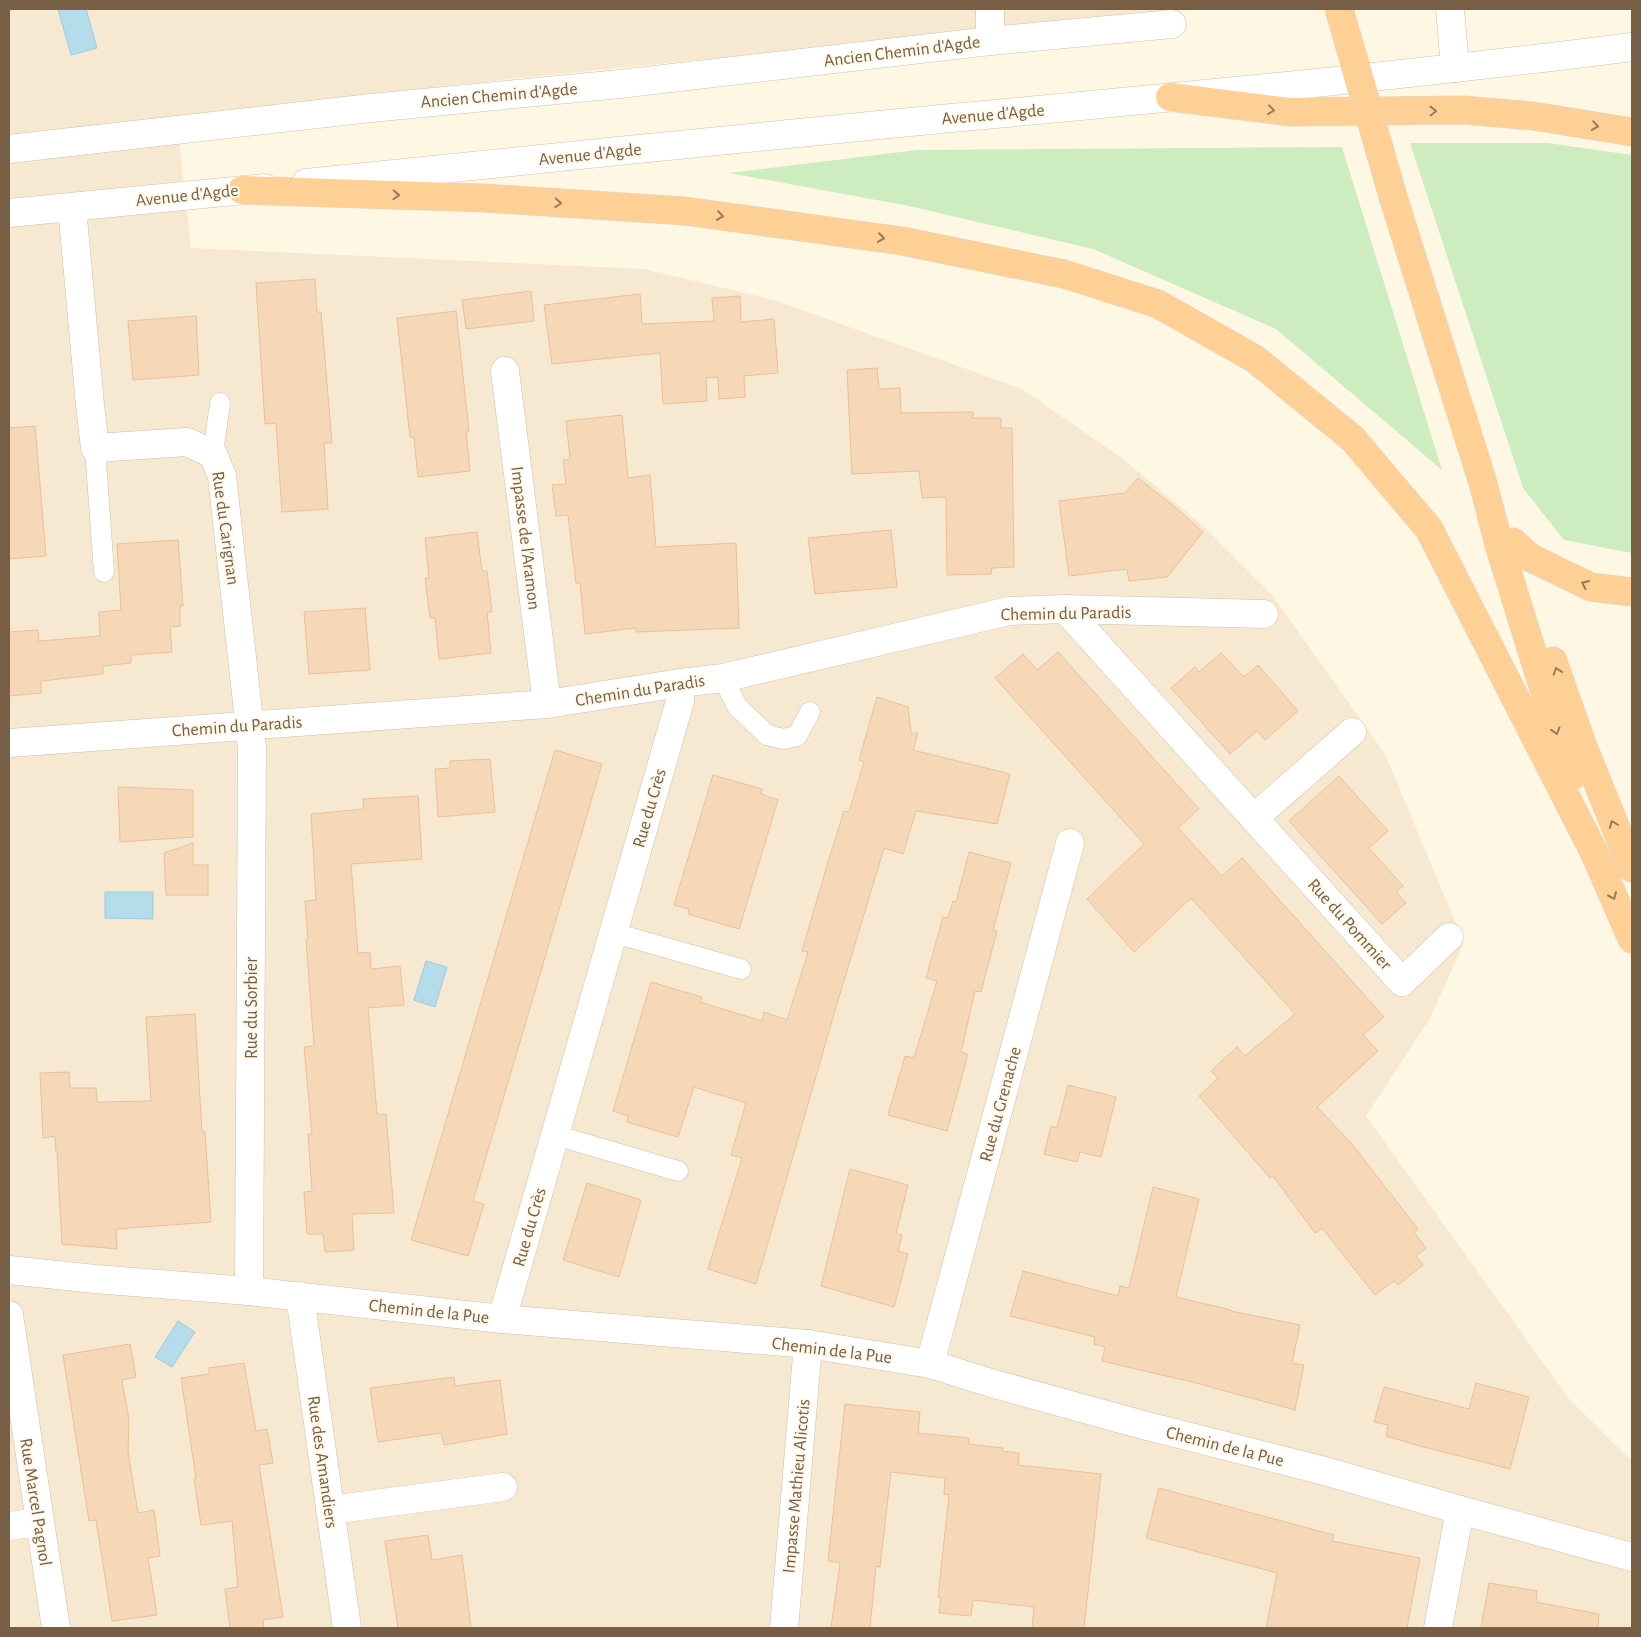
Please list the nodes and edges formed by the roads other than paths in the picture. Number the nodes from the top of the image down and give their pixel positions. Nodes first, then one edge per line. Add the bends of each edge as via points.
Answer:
1 (990, 9) edge
2 (1339, 9) edge
3 (1450, 9) edge
4 (1172, 24) dead end
5 (990, 41) junction
6 (1632, 47) edge
7 (1455, 68) junction
8 (1170, 97) junction
9 (1632, 132) edge
10 (9, 149) edge
11 (242, 190) junction
12 (72, 207) junction
13 (9, 213) edge
14 (505, 371) dead end
15 (220, 403) dead end
16 (95, 448) junction
17 (214, 454) junction
18 (1483, 483) junction
19 (1513, 542) junction
20 (104, 572) dead end
21 (1632, 592) edge
22 (1065, 609) junction
23 (1264, 614) dead end
24 (723, 678) junction
25 (680, 683) junction
26 (546, 704) junction
27 (810, 712) dead end
28 (249, 725) junction
29 (1352, 732) dead end
30 (9, 744) edge
31 (1254, 818) junction
32 (1070, 843) dead end
33 (1594, 852) junction
34 (1632, 868) edge
35 (614, 933) junction
36 (1449, 937) dead end
37 (1632, 939) edge
38 (741, 969) dead end
39 (555, 1135) junction
40 (678, 1171) dead end
41 (9, 1270) edge
42 (249, 1291) junction
43 (300, 1296) junction
44 (9, 1316) edge
45 (502, 1319) junction
46 (808, 1344) junction
47 (930, 1364) junction
48 (503, 1487) dead end
49 (330, 1510) junction
50 (1460, 1510) junction
51 (39, 1522) junction
52 (9, 1526) edge
53 (1632, 1557) edge
54 (56, 1628) edge
55 (347, 1628) edge
56 (784, 1628) edge
57 (1438, 1628) edge

1 - 5 street, Ancien Chemin d'Agde
2 - 18 highway, bridge via 1394,200
3 - 7 street
4 - 5 street, Ancien Chemin d'Agde
5 - 10 street, Ancien Chemin d'Agde
6 - 7 street, Avenue d'Agde
7 - 8 street, Avenue d'Agde
8 -> 9 highway via 1290,112 1463,110 1533,116
8 - 11 street, Avenue d'Agde
11 - 12 street, Avenue d'Agde
11 -> 33 highway via 484,198 685,211 902,241 1064,274 1158,304 1255,359 1353,439 1429,529
12 - 13 street, Avenue d'Agde
12 - 16 street
14 - 26 street, Impasse de l'Aramon
15 - 17 lane
16 - 17 street, Rue du Carignan via 187,442
16 - 20 lane
17 - 28 street, Rue du Carignan via 222,476
18 - 19 highway
18 -> 33 highway via 1499,545
21 -> 19 highway via 1591,587 1531,558
34 -> 19 highway via 1582,744
22 - 23 street, Chemin du Paradis
22 - 24 street, Chemin du Paradis via 1009,610
22 - 31 street, Rue du Pommier
24 - 25 street, Chemin du Paradis
24 - 27 lane via 737,706 767,735 783,739 797,736
25 - 26 street, Chemin du Paradis
25 - 35 street, Rue du Crès via 680,701
26 - 28 street, Chemin du Paradis
28 - 30 street, Chemin du Paradis
28 - 42 street, Rue du Sorbier via 252,748
29 - 31 street
31 - 36 street, Rue du Pommier via 1402,982
32 - 47 street, Rue du Grenache
33 -> 37 highway
35 - 38 lane
35 - 39 street, Rue du Crès
39 - 40 lane
39 - 45 street, Rue du Crès
41 - 42 street, Chemin de la Pue
42 - 43 street, Chemin de la Pue
43 - 45 street, Chemin de la Pue
43 - 49 street, Rue des Amandiers
44 - 51 street, Rue Marcel Pagnol
45 - 46 street, Chemin de la Pue
46 - 47 street, Chemin de la Pue
46 - 56 street, Impasse Mathieu Alicotis
47 - 50 street, Chemin de la Pue
48 - 49 street
49 - 55 street, Rue des Amandiers
50 - 53 street, Chemin de la Pue
50 - 57 street
51 - 52 street
51 - 54 street, Rue Marcel Pagnol

